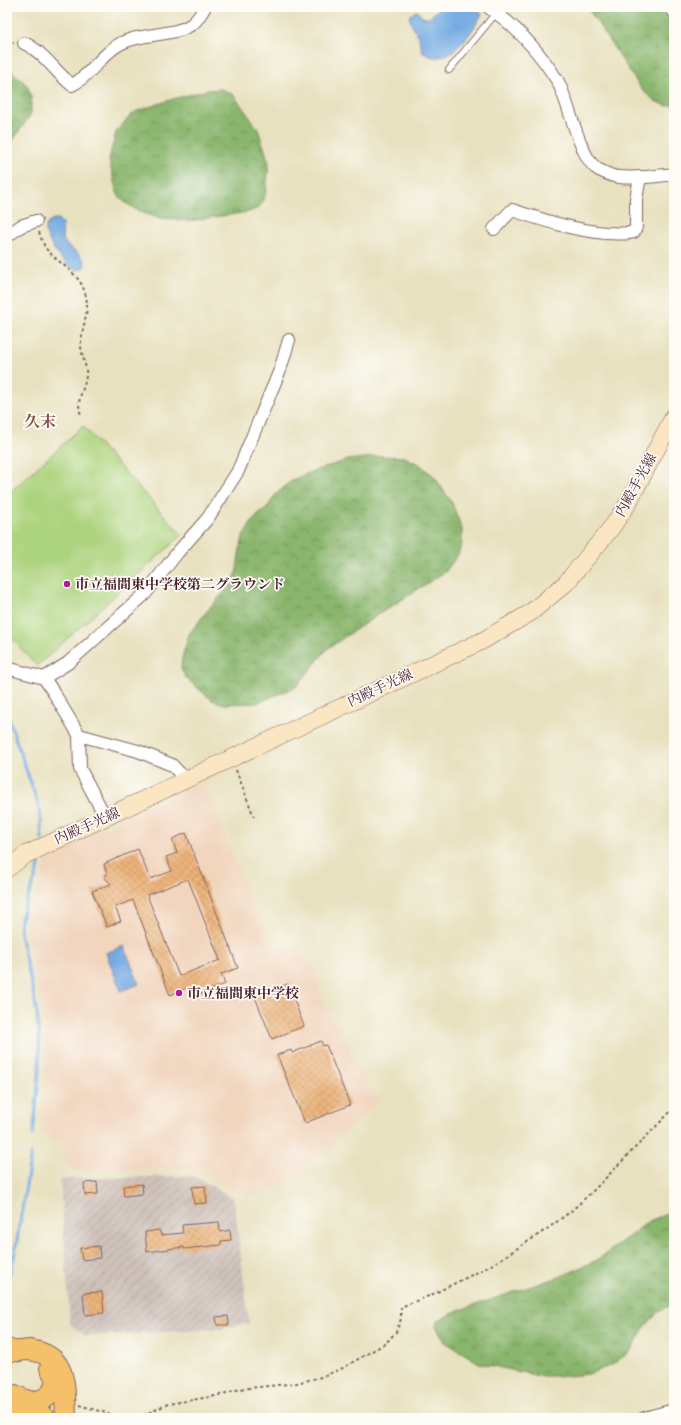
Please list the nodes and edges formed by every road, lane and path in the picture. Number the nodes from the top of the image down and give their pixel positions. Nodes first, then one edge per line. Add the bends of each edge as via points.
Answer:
1 (205, 7) edge
2 (671, 7) edge
3 (492, 10) edge
4 (674, 12) edge
5 (24, 43) dead end
6 (449, 70) dead end
7 (674, 174) edge
8 (640, 177) junction
9 (36, 221) joint
10 (494, 229) dead end
11 (7, 236) edge
12 (289, 340) dead end
13 (81, 415) dead end
14 (674, 416) edge
15 (7, 668) edge
16 (44, 678) junction
17 (79, 735) junction
18 (232, 758) junction
19 (186, 780) junction
20 (254, 817) dead end
21 (106, 818) junction
22 (7, 869) edge
23 (674, 1108) edge
24 (12, 1350) edge
25 (10, 1399) edge
26 (674, 1410) edge
27 (70, 1412) edge
28 (16, 1418) edge
29 (45, 1418) edge
30 (123, 1418) edge
31 (132, 1418) edge
32 (644, 1418) edge

1 - 5 street via 192,24 119,44 81,80 72,85 62,78 35,48
2 - 4 street
3 - 6 lane
3 - 8 street via 514,27 536,50 558,81 586,156 597,169 618,177
7 - 8 street
8 - 10 street via 634,232 592,232 559,226 512,210
9 - 11 street
9 - 13 path via 47,250 78,278 86,295 86,317 81,343 86,373 78,403
12 - 16 street via 280,370 238,471 208,518 145,594 68,663
14 - 18 main road, 内殿手光線 via 612,528 566,583 549,599 482,641
15 - 16 street
16 - 17 street
17 - 19 street via 138,751 172,765
17 - 21 street via 80,769
18 - 19 main road, 内殿手光線
18 - 20 path
19 - 21 main road, 内殿手光線
21 - 22 main road, 内殿手光線 via 25,855
23 - 31 path via 593,1191 547,1229 490,1266 431,1296 401,1307 402,1318 396,1332 386,1343 369,1354 321,1377 297,1383 240,1389 168,1404
24 - 25 highway via 24,1358 44,1363 50,1368 55,1380 52,1391 40,1401
24 - 27 highway via 27,1350 54,1359 64,1379
25 - 28 highway
25 - 29 highway
26 - 32 street
27 - 30 path via 80,1405

